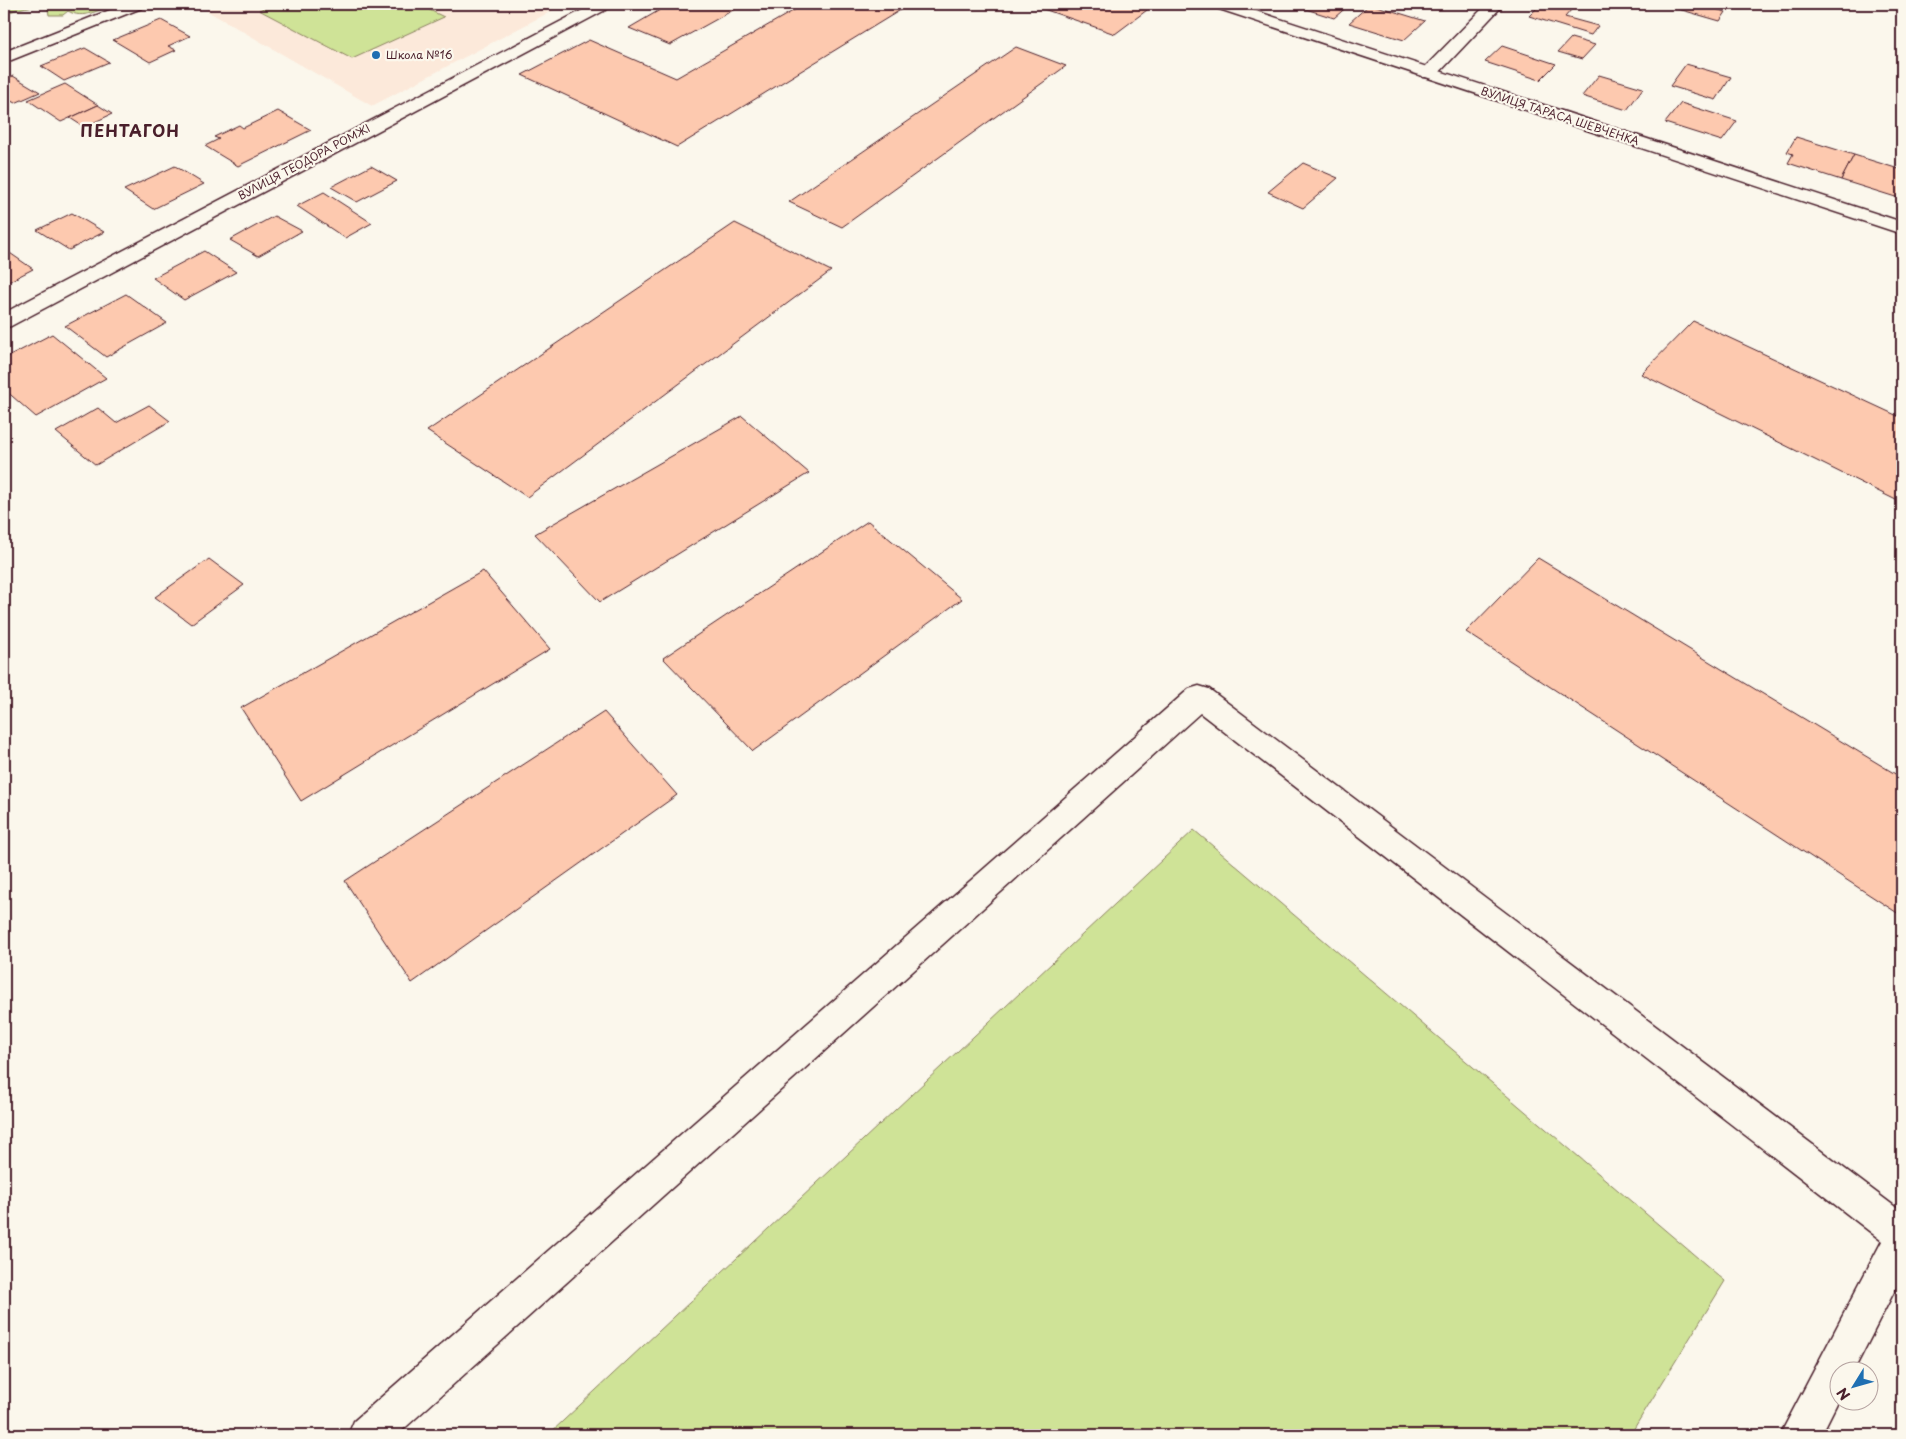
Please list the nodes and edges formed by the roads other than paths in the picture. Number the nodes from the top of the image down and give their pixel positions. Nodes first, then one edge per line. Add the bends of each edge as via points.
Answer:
1 (138, 4) edge
2 (605, 4) edge
3 (1219, 4) edge
4 (1496, 4) edge
5 (4, 58) edge
6 (1429, 73) junction
7 (1902, 228) edge
8 (4, 321) edge
9 (1902, 1234) edge
10 (1902, 1239) edge
11 (368, 1435) edge
12 (1800, 1435) edge

1 - 5 street
2 - 8 street, ВУЛИЦЯ ТЕОДОРА РОМЖІ
3 - 6 street, ВУЛИЦЯ ТАРАСА ШЕВЧЕНКА
4 - 6 street
6 - 7 street, ВУЛИЦЯ ТАРАСА ШЕВЧЕНКА
9 - 11 street via 1200,697
10 - 12 street

